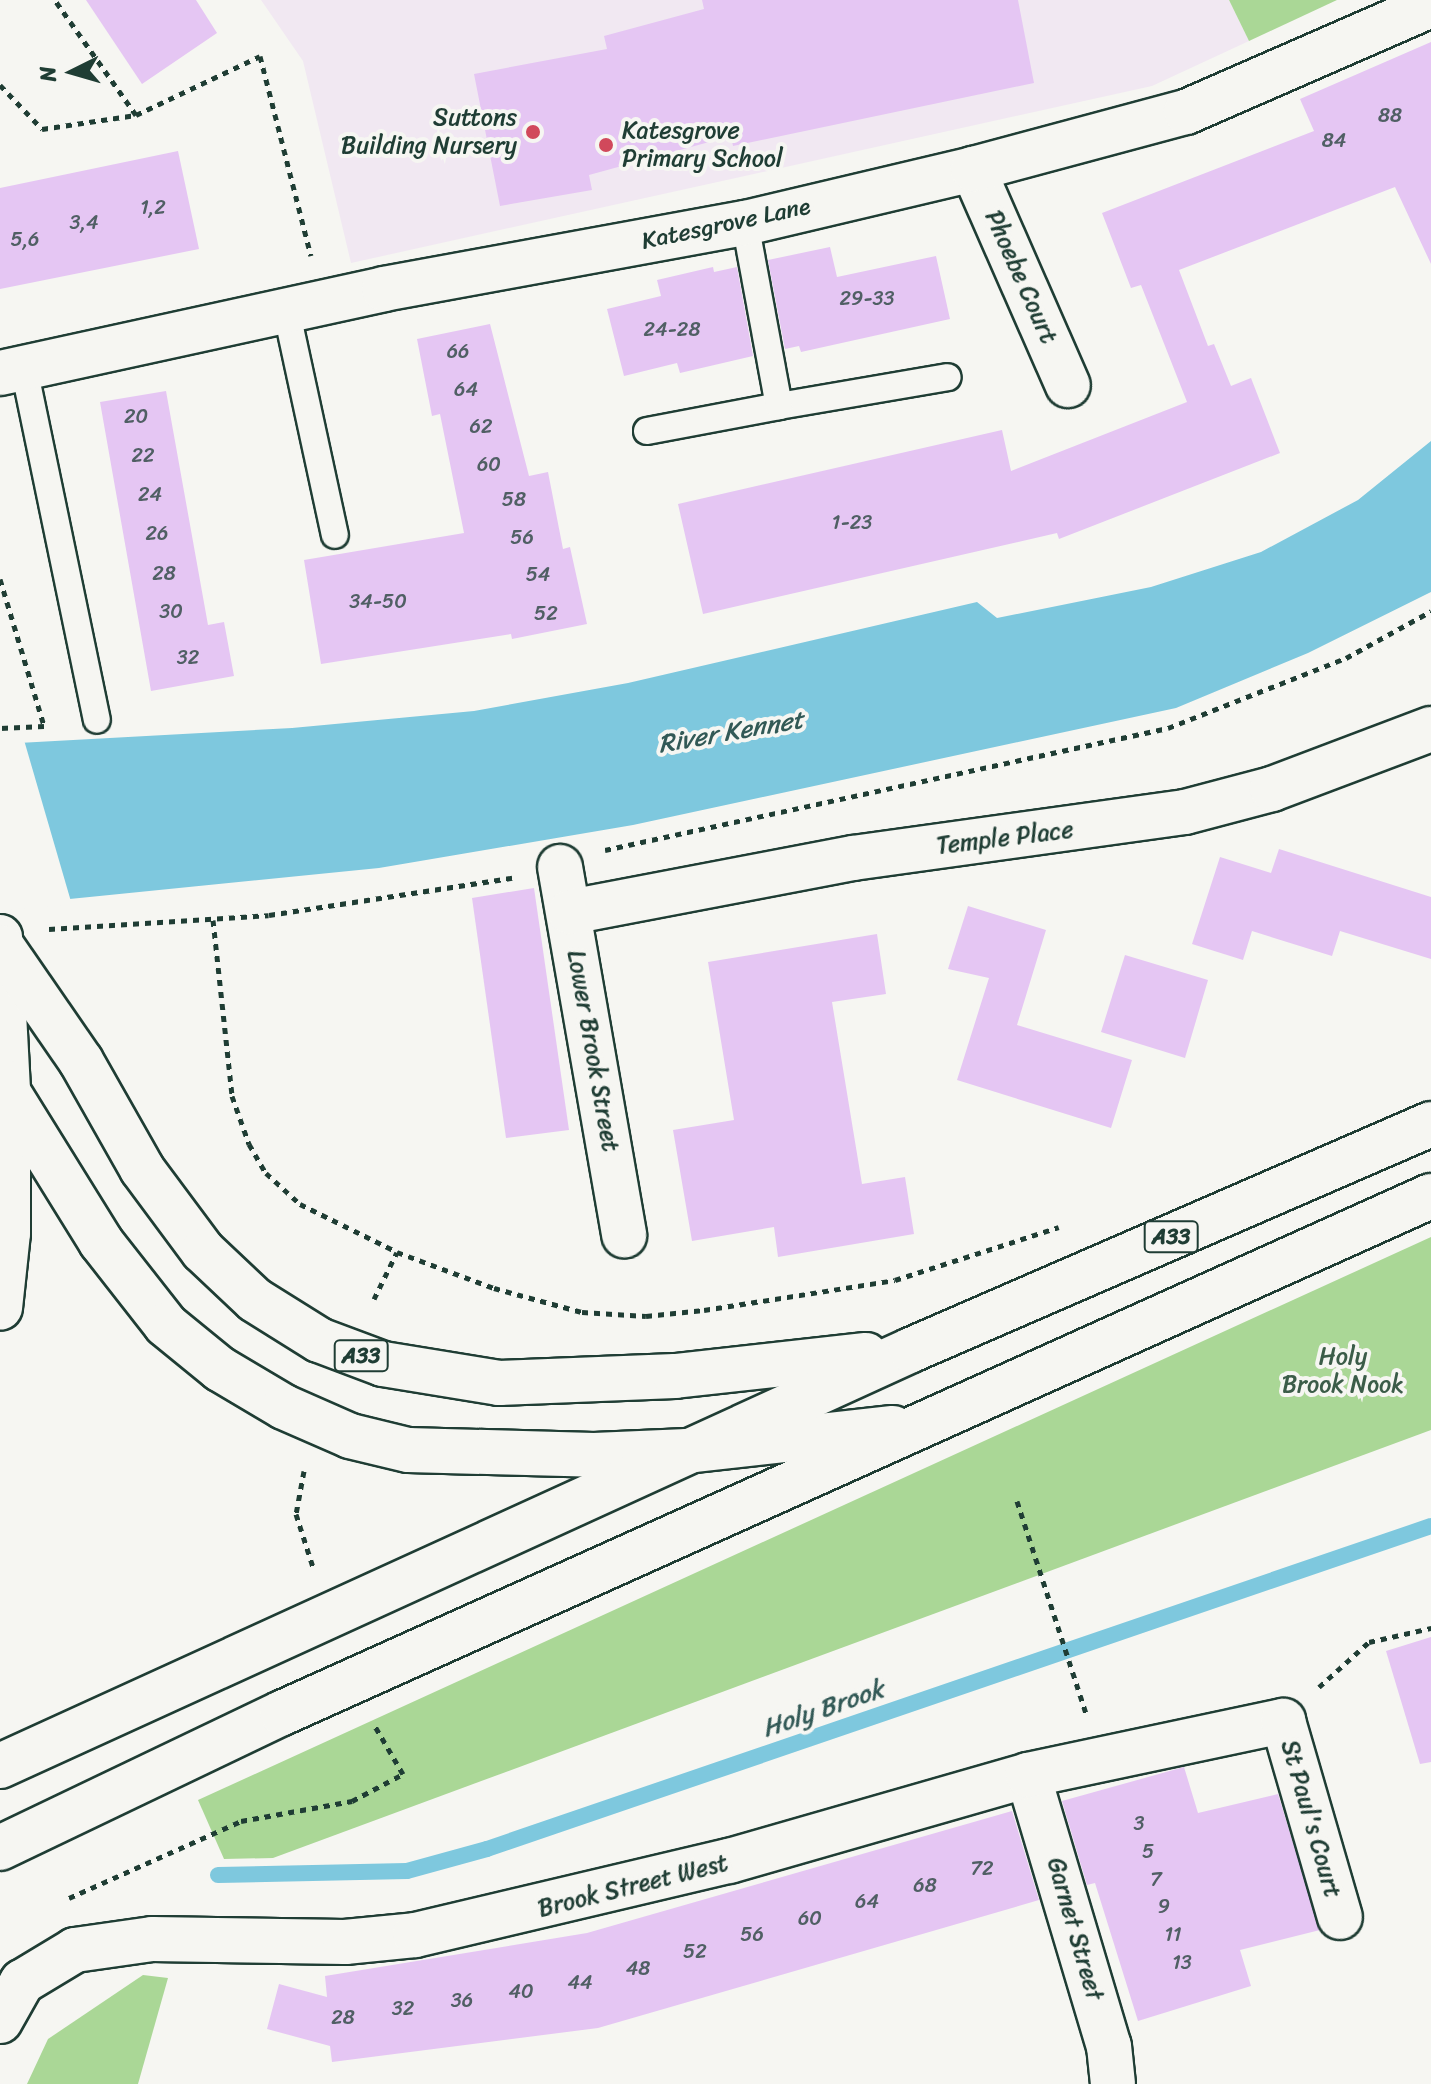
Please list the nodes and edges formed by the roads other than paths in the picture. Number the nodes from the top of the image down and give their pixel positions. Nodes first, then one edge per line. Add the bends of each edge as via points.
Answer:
1 (1431, 5) edge
2 (973, 169) junction
3 (745, 223) junction
4 (304, 306) junction
5 (12, 371) edge
6 (948, 377) dead end
7 (1068, 385) dead end
8 (779, 406) junction
9 (647, 431) dead end
10 (335, 535) dead end
11 (97, 719) dead end
12 (1431, 729) edge
13 (560, 867) road end
14 (570, 912) junction
15 (1, 942) edge
16 (4, 1086) edge
17 (1431, 1124) edge
18 (1431, 1196) edge
19 (624, 1235) dead end
20 (0, 1308) edge
21 (911, 1350) junction
22 (931, 1423) junction
23 (687, 1451) junction
24 (1283, 1721) joint
25 (0, 1766) edge
26 (1028, 1775) junction
27 (0, 1848) edge
28 (1340, 1917) dead end
29 (0, 2021) edge
30 (1113, 2084) edge

1 - 2 main road, Katesgrove Lane via 1186,112
2 - 3 main road, Katesgrove Lane
2 - 7 main road, Phoebe Court
3 - 4 main road, Katesgrove Lane
3 - 8 lane
4 - 5 main road, Katesgrove Lane
4 - 10 lane
5 - 11 lane
6 - 8 lane
8 - 9 lane
12 - 14 main road, Temple Place via 1301,779 1185,812 853,858
13 - 14 main road, Lower Brook Street
14 - 19 main road, Lower Brook Street
15 - 16 main road
15 - 21 main road, A33 via 81,1061 142,1169 203,1251 255,1300 319,1340 383,1364 499,1383 675,1376
16 - 20 main road via 8,1233
16 - 23 main road, A33 via 135,1291 166,1325 220,1369 284,1407 350,1436 408,1450 565,1455
17 - 21 main road, A33
18 - 22 main road, A33
21 - 23 main road, A33
22 - 23 main road, A33
22 - 27 main road, A33 via 282,1713
23 - 25 main road, A33
24 - 26 main road, Brook Street West
24 - 28 main road, St Paul's Court
26 - 29 main road, Brook Street West via 729,1861 415,1935 345,1942 152,1939 75,1950 22,1982
26 - 30 main road, Garnet Street via 1109,2046

